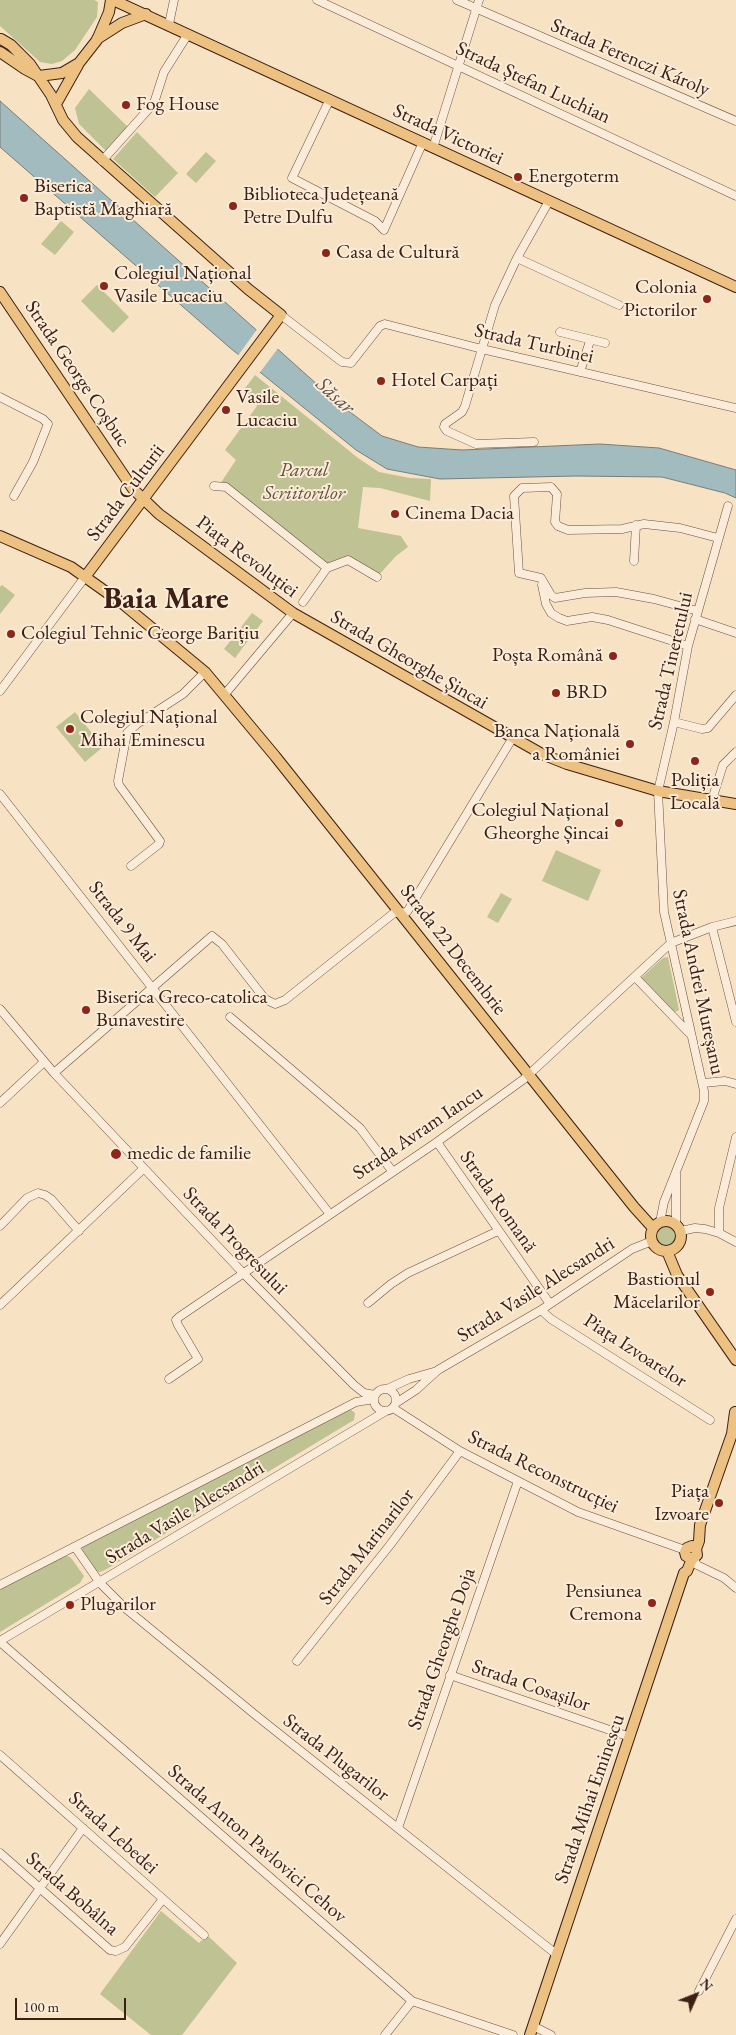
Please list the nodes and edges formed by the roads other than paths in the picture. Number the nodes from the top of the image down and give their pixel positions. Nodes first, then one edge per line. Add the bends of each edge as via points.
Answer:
1 (112, 0) edge
2 (174, 0) edge
3 (317, 0) edge
4 (457, 0) edge
5 (479, 0) edge
6 (476, 9) junction
7 (146, 14) junction
8 (169, 24) junction
9 (188, 34) junction
10 (96, 40) junction
11 (0, 41) edge
12 (0, 52) edge
13 (80, 63) junction
14 (458, 66) junction
15 (39, 76) junction
16 (330, 99) junction
17 (56, 104) junction
18 (736, 121) edge
19 (423, 142) junction
20 (433, 148) junction
21 (102, 161) junction
22 (736, 196) edge
23 (548, 201) junction
24 (517, 258) junction
25 (736, 287) edge
26 (0, 292) edge
27 (619, 305) dead end
28 (281, 315) junction
29 (560, 332) dead end
30 (590, 341) junction
31 (605, 343) dead end
32 (482, 349) junction
33 (580, 372) junction
34 (0, 397) edge
35 (736, 408) edge
36 (534, 442) dead end
37 (214, 486) dead end
38 (14, 496) dead end
39 (143, 500) junction
40 (728, 506) dead end
41 (636, 525) junction
42 (0, 536) edge
43 (718, 538) junction
44 (634, 561) dead end
45 (327, 568) junction
46 (86, 577) junction
47 (377, 577) dead end
48 (541, 578) junction
49 (303, 602) dead end
50 (293, 613) junction
51 (696, 615) junction
52 (736, 633) edge
53 (688, 646) junction
54 (205, 672) junction
55 (0, 691) edge
56 (225, 694) junction
57 (736, 695) edge
58 (674, 722) junction
59 (512, 739) junction
60 (736, 752) edge
61 (658, 791) junction
62 (0, 794) edge
63 (712, 800) junction
64 (736, 804) edge
65 (131, 866) dead end
66 (400, 912) junction
67 (736, 920) edge
68 (712, 927) junction
69 (671, 944) junction
70 (635, 977) junction
71 (152, 987) junction
72 (0, 1009) edge
73 (230, 1017) dead end
74 (736, 1022) edge
75 (691, 1034) junction
76 (44, 1062) junction
77 (54, 1073) junction
78 (529, 1075) junction
79 (703, 1083) junction
80 (736, 1084) edge
81 (0, 1103) edge
82 (736, 1137) edge
83 (436, 1142) junction
84 (143, 1169) junction
85 (392, 1171) junction
86 (676, 1174) junction
87 (329, 1213) junction
88 (657, 1225) junction
89 (0, 1226) edge
90 (678, 1228) junction
91 (78, 1231) junction
92 (498, 1231) junction
93 (720, 1233) junction
94 (652, 1241) junction
95 (736, 1242) edge
96 (667, 1251) junction
97 (243, 1273) junction
98 (368, 1303) dead end
99 (550, 1304) junction
100 (0, 1305) edge
101 (541, 1310) junction
102 (736, 1360) edge
103 (438, 1370) junction
104 (169, 1380) dead end
105 (387, 1389) junction
106 (375, 1397) junction
107 (392, 1407) junction
108 (736, 1411) edge
109 (710, 1420) dead end
110 (734, 1433) edge
111 (460, 1452) junction
112 (518, 1481) junction
113 (74, 1547) junction
114 (690, 1553) junction
115 (100, 1583) junction
116 (0, 1586) edge
117 (736, 1588) edge
118 (0, 1641) edge
119 (297, 1661) dead end
120 (450, 1675) junction
121 (630, 1737) junction
122 (0, 1755) edge
123 (83, 1828) junction
124 (398, 1828) junction
125 (0, 1853) edge
126 (40, 1888) junction
127 (163, 1899) junction
128 (736, 1919) edge
129 (204, 1936) dead end
130 (0, 1944) edge
131 (556, 1954) junction
132 (699, 1991) dead end
133 (412, 2001) junction
134 (531, 2030) edge
135 (384, 2035) edge
136 (513, 2035) edge
137 (551, 2035) edge

1 - 7 main road, Strada Victoriei
1 - 10 main road, Strada Victoriei via 110,12
2 - 8 street
3 - 14 street, Strada Ștefan Luchian
4 - 6 street, Strada Ferenczi Károly
5 - 6 street
6 - 14 street
6 - 18 street, Strada Ferenczi Károly
7 - 8 main road, Strada Victoriei
7 - 10 main road, Strada Victoriei via 122,23
8 - 9 main road, Strada Victoriei
9 - 16 main road, Strada Victoriei
9 - 21 street via 164,72 154,103
10 - 13 main road, Strada Victoriei
11 - 15 main road via 20,53
12 - 15 main road
13 - 15 main road, Strada Victoriei via 62,73
13 - 17 main road
14 - 20 street
14 - 22 street, Strada Ștefan Luchian
15 - 17 main road
16 - 19 main road, Strada Victoriei
16 - 19 street via 292,178 375,221 384,230
17 - 21 main road via 67,126
19 - 20 main road, Strada Victoriei
20 - 23 main road, Strada Victoriei
21 - 28 main road
23 - 24 street
23 - 25 main road, Strada Victoriei
24 - 27 street
24 - 32 street via 495,305
26 - 39 main road, Strada George Coșbuc
28 - 32 street, Strada Turbinei via 342,362 351,363 385,324
28 - 39 main road, Strada Culturii
29 - 30 street
30 - 31 street
30 - 33 street
32 - 33 street, Strada Turbinei
32 - 36 street via 462,412 444,427 476,444
33 - 35 street, Strada Turbinei
34 - 38 street via 48,424 34,462
37 - 45 street via 226,487
39 - 46 main road, Strada Culturii
39 - 50 main road, Piața Revoluției
40 - 43 street, Strada Tineretului
41 - 43 street via 673,527
41 - 44 street
41 - 48 street via 612,530 563,529 555,522 556,490 545,486 522,488 513,501 519,573
42 - 46 main road via 71,567
43 - 51 street, Strada Tineretului
45 - 47 street via 348,560
45 - 49 street
46 - 54 main road
46 - 55 street, Strada Culturii
48 - 51 street via 555,598 616,592 654,599
48 - 53 street via 546,604 559,618 568,621 592,617 608,620
50 - 56 street, Piața Revoluției
50 - 59 main road, Strada Gheorghe Șincai
51 - 52 street
51 - 53 street, Strada Tineretului
53 - 58 street, Strada Tineretului
54 - 56 main road
54 - 65 street via 183,694 127,734 119,785 160,841
56 - 66 main road, Strada 22 Decembrie
57 - 58 street via 708,728
58 - 61 street, Strada Tineretului
59 - 61 main road, Strada Gheorghe Șincai via 567,764
59 - 66 street via 410,908 407,912
60 - 63 street via 723,765
61 - 63 main road, Strada Gheorghe Șincai
61 - 69 street, Strada Andrei Mureșanu via 662,897
62 - 71 street, Strada 9 Mai
63 - 64 main road, Strada Gheorghe Șincai
66 - 71 street via 394,913 285,1000 275,1004 265,998 212,936
66 - 78 main road, Strada 22 Decembrie
67 - 68 street, Strada Avram Iancu
68 - 69 street, Strada Avram Iancu
68 - 74 street
69 - 70 street, Strada Avram Iancu
69 - 75 street, Strada Andrei Mureșanu
70 - 75 street
70 - 78 street, Strada Avram Iancu
71 - 77 street
71 - 87 street, Strada 9 Mai
72 - 76 street, Strada Progresului
73 - 85 street via 360,1128
75 - 79 street, Strada Andrei Mureșanu
76 - 77 street, Strada Progresului
76 - 81 street
77 - 84 street, Strada Progresului
78 - 83 street, Strada Avram Iancu
78 - 88 main road, Strada 22 Decembrie via 643,1218
79 - 80 street via 725,1081
79 - 86 street, Strada Andrei Mureșanu via 704,1101
82 - 93 street via 719,1208
83 - 85 street, Strada Avram Iancu
83 - 92 street, Strada Romană
84 - 91 street
84 - 97 street, Strada Progresului
85 - 87 street, Strada Avram Iancu
86 - 88 street, Strada Andrei Mureșanu
86 - 90 street, Strada Andrei Mureșanu
87 - 97 street, Strada Avram Iancu
88 - 90 main road via 667,1221
88 - 94 main road
89 - 91 street via 27,1198 38,1194 51,1199
90 - 93 street
90 - 96 main road via 680,1243
91 - 100 street
92 - 98 street via 408,1273
92 - 99 street, Strada Romană
93 - 95 street
94 - 96 main road
94 - 99 street, Strada Vasile Alecsandri via 632,1248
96 - 102 main road via 677,1275
97 - 104 street, Strada Avram Iancu via 176,1320 198,1359
97 - 106 street, Strada Progresului via 354,1385
99 - 101 street, Strada Vasile Alecsandri
101 - 103 street, Strada Vasile Alecsandri
101 - 109 street, Piața Izvoarelor
103 - 105 street, Strada Vasile Alecsandri
103 - 107 street, Strada Vasile Alecsandri
105 - 106 street
105 - 107 street via 393,1393
106 - 107 street via 377,1408
106 - 113 street, Strada Vasile Alecsandri via 356,1402
107 - 111 street, Strada Reconstrucției
107 - 115 street, Strada Vasile Alecsandri
108 - 110 main road, Strada Mihai Eminescu
110 - 114 main road, Strada Mihai Eminescu via 695,1532
111 - 112 street, Strada Reconstrucției
111 - 119 street, Strada Marinarilor via 390,1546
112 - 114 street, Strada Reconstrucției via 597,1519
112 - 120 street, Strada Gheorghe Doja
113 - 115 street, Strada Plugarilor
113 - 116 street, Strada Vasile Alecsandri
114 - 117 street, Strada Reconstrucției via 697,1565 724,1578
114 - 121 main road, Strada Mihai Eminescu via 687,1571
115 - 118 street, Strada Vasile Alecsandri
115 - 124 street, Strada Plugarilor via 188,1660
118 - 133 street, Strada Anton Pavlovici Cehov
120 - 121 street, Strada Cosașilor
120 - 124 street, Strada Gheorghe Doja
121 - 131 main road, Strada Mihai Eminescu
122 - 123 street, Strada Lebedei
123 - 126 street
123 - 127 street, Strada Lebedei
124 - 131 street, Strada Plugarilor
125 - 126 street, Strada Bobâlna
126 - 127 street, Strada Bobâlna via 105,1946 116,1951 125,1947
126 - 130 street
127 - 129 street, Strada Lebedei
128 - 132 street
131 - 134 main road, Strada Mihai Eminescu
133 - 135 street
133 - 136 street, Strada Anton Pavlovici Cehov
134 - 137 street

